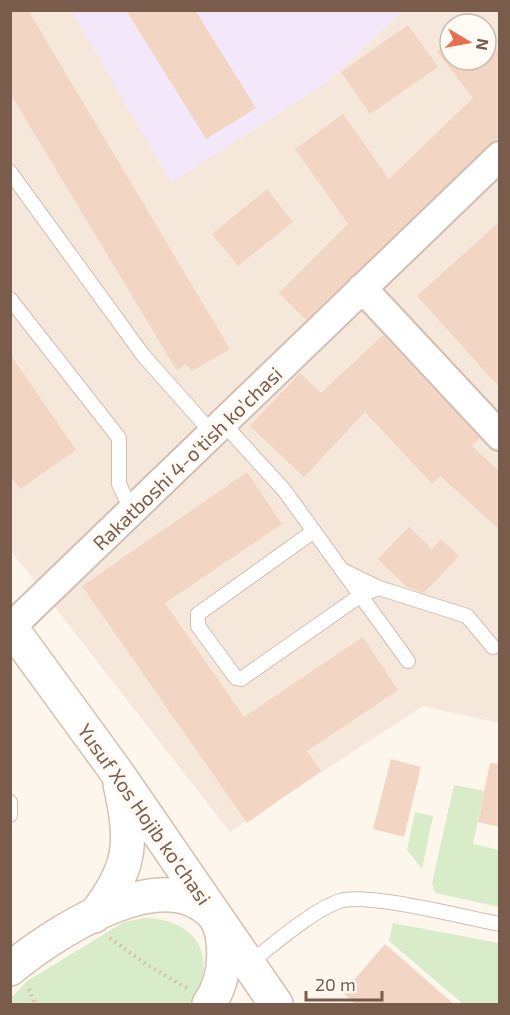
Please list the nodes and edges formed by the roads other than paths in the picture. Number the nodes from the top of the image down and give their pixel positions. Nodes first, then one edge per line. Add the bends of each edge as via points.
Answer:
1 (500, 156) edge
2 (10, 172) edge
3 (362, 288) junction
4 (10, 299) edge
5 (218, 429) junction
6 (500, 436) edge
7 (133, 512) junction
8 (314, 531) junction
9 (342, 570) junction
10 (379, 588) junction
11 (361, 595) junction
12 (11, 627) edge
13 (493, 647) dead end
14 (408, 661) dead end
15 (118, 774) junction
16 (10, 802) edge
17 (10, 814) edge
18 (90, 918) junction
19 (218, 919) junction
20 (500, 924) edge
21 (248, 964) junction
22 (13, 965) edge
23 (210, 1003) edge
24 (276, 1005) edge

1 - 3 street, Rakatboshi 4-o'tish ko'chasi
2 - 5 lane via 143,355
3 - 5 street, Rakatboshi 4-o'tish ko'chasi
3 - 6 street
4 - 7 lane via 119,438 118,484
5 - 7 street, Rakatboshi 4-o'tish ko'chasi
5 - 8 lane via 284,490
7 - 12 street, Rakatboshi 4-o'tish ko'chasi
8 - 9 lane
8 - 11 lane via 198,614 198,626 236,678 242,679
9 - 10 lane
9 - 11 lane
10 - 11 lane
10 - 13 lane via 466,616
11 - 14 lane
12 - 15 main road, Yusuf Xos Hojib ko'chasi
15 - 18 main road via 129,847 121,877
15 - 19 main road, Yusuf Xos Hojib ko'chasi
16 - 17 lane
18 - 19 main road via 136,899 166,894 191,899
18 - 22 main road
19 - 21 main road, Yusuf Xos Hojib ko'chasi
19 - 23 main road via 224,960
20 - 21 lane via 346,899 328,906
21 - 24 main road, Yusuf Xos Hojib ko'chasi

